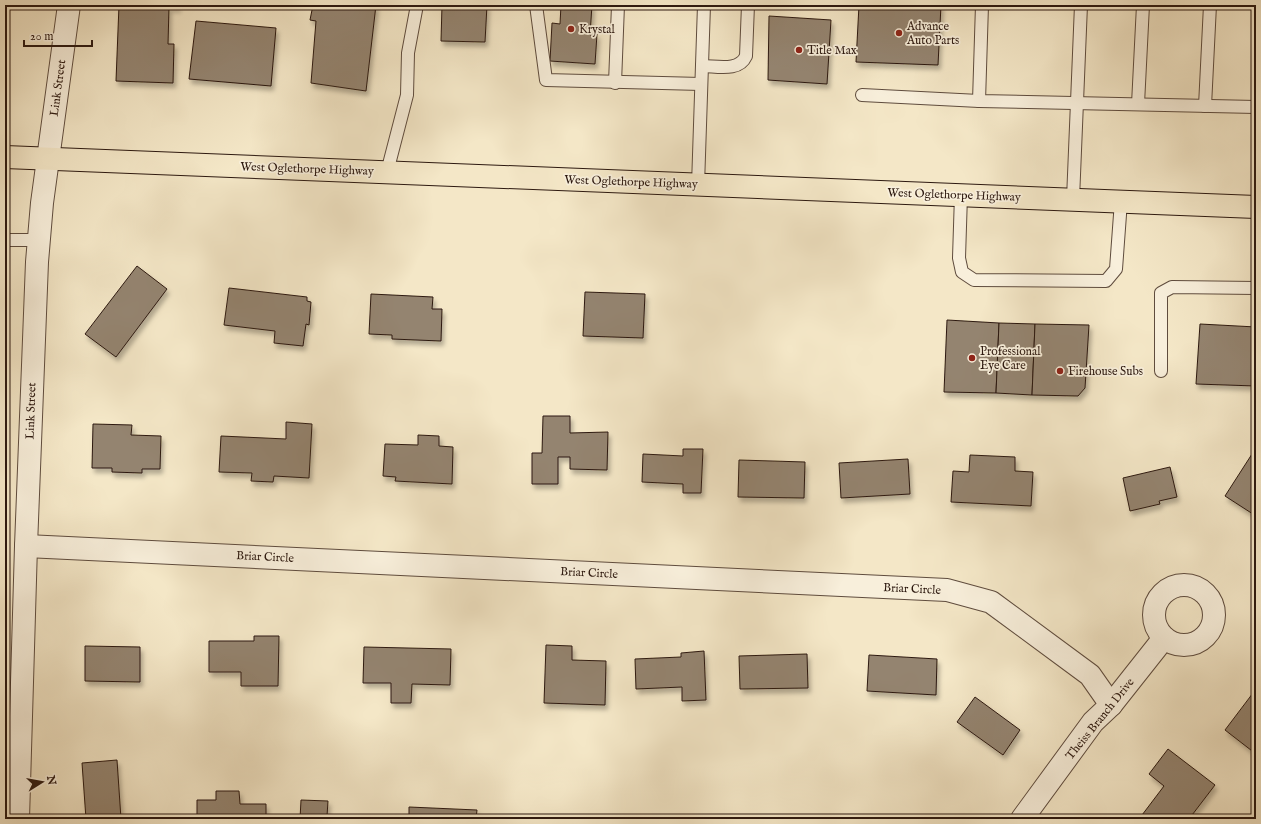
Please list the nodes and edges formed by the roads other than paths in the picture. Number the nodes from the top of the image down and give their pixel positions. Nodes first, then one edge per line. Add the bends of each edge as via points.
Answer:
1 (70, 5) edge
2 (417, 5) edge
3 (536, 5) edge
4 (618, 5) edge
5 (704, 5) edge
6 (748, 5) edge
7 (982, 5) edge
8 (1081, 5) edge
9 (1143, 5) edge
10 (1210, 5) edge
11 (702, 66) junction
12 (615, 83) junction
13 (701, 84) junction
14 (862, 95) dead end
15 (979, 101) junction
16 (1077, 103) junction
17 (1138, 104) junction
18 (1205, 106) junction
19 (1256, 107) edge
20 (5, 157) edge
21 (48, 159) junction
22 (387, 172) junction
23 (698, 185) junction
24 (961, 195) junction
25 (1073, 199) junction
26 (1121, 201) junction
27 (1256, 207) edge
28 (5, 240) edge
29 (39, 240) junction
30 (1256, 288) edge
31 (1161, 371) dead end
32 (26, 546) junction
33 (1164, 638) dead end
34 (1111, 704) junction
35 (18, 819) edge
36 (1022, 819) edge

1 - 21 street, Link Street
2 - 22 lane via 408,53 407,95
3 - 12 lane via 546,80
4 - 12 lane
5 - 11 lane
6 - 11 lane via 746,56 743,62 728,67
7 - 15 lane
8 - 16 lane
9 - 17 lane
10 - 18 lane
11 - 13 lane
12 - 13 lane
13 - 23 lane
14 - 15 lane
15 - 16 lane
16 - 17 lane
16 - 25 lane
17 - 18 lane
18 - 19 lane
20 - 21 highway, West Oglethorpe Highway
21 - 22 highway, West Oglethorpe Highway
21 - 29 street, Link Street
22 - 23 highway, West Oglethorpe Highway
23 - 24 highway, West Oglethorpe Highway
24 - 25 highway, West Oglethorpe Highway
24 - 26 lane via 959,258 962,272 974,280 1106,281 1116,269
25 - 26 highway, West Oglethorpe Highway
26 - 27 highway, West Oglethorpe Highway
28 - 29 lane
29 - 32 street, Link Street
30 - 31 lane via 1172,287 1161,293
32 - 34 street, Briar Circle via 947,590 991,602 1090,675
32 - 35 street, Link Street
33 - 34 street, Theiss Branch Drive
34 - 36 street, Theiss Branch Drive via 1093,722

